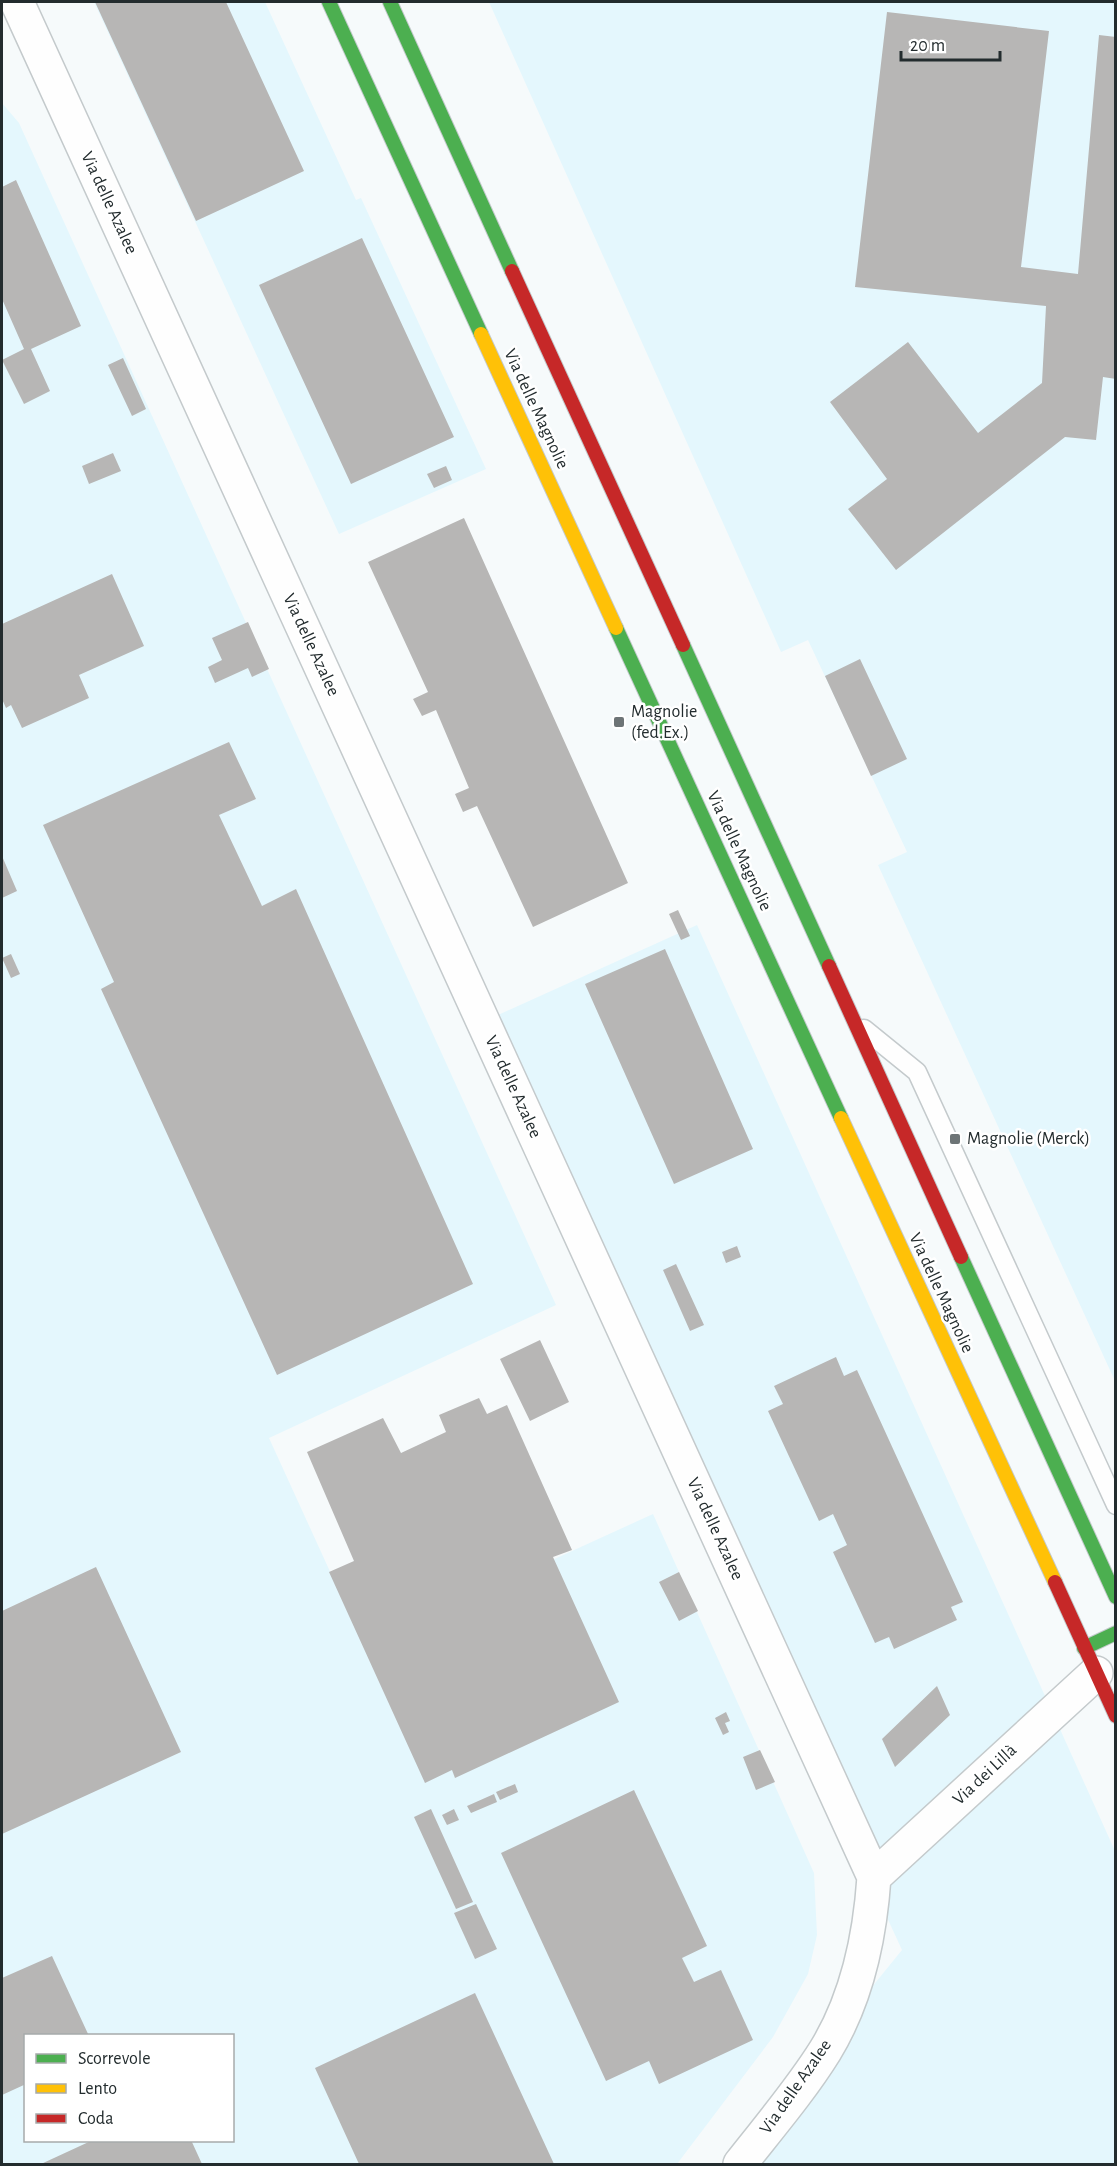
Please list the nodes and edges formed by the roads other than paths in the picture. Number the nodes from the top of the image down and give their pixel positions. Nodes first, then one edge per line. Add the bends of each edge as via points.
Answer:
1 (17, 2) edge
2 (329, 2) edge
3 (390, 2) edge
4 (492, 194) dead end
5 (496, 235) junction
6 (854, 1020) junction
7 (1116, 1505) edge
8 (1116, 1597) edge
9 (1116, 1633) edge
10 (1090, 1660) junction
11 (1116, 1716) edge
12 (874, 1877) junction
13 (740, 2164) edge

1 - 12 street, Via delle Azalee
2 - 10 street, Via delle Magnolie
3 - 5 street, Via delle Magnolie
4 - 5 street
5 - 6 street, Via delle Magnolie
6 - 7 lane via 917,1072
6 - 8 street, Via delle Magnolie
9 - 10 street
10 - 11 street, Via delle Magnolie
10 - 12 street, Via dei Lillà
12 - 13 street, Via delle Azalee via 871,1919 849,2001 826,2049 798,2091

